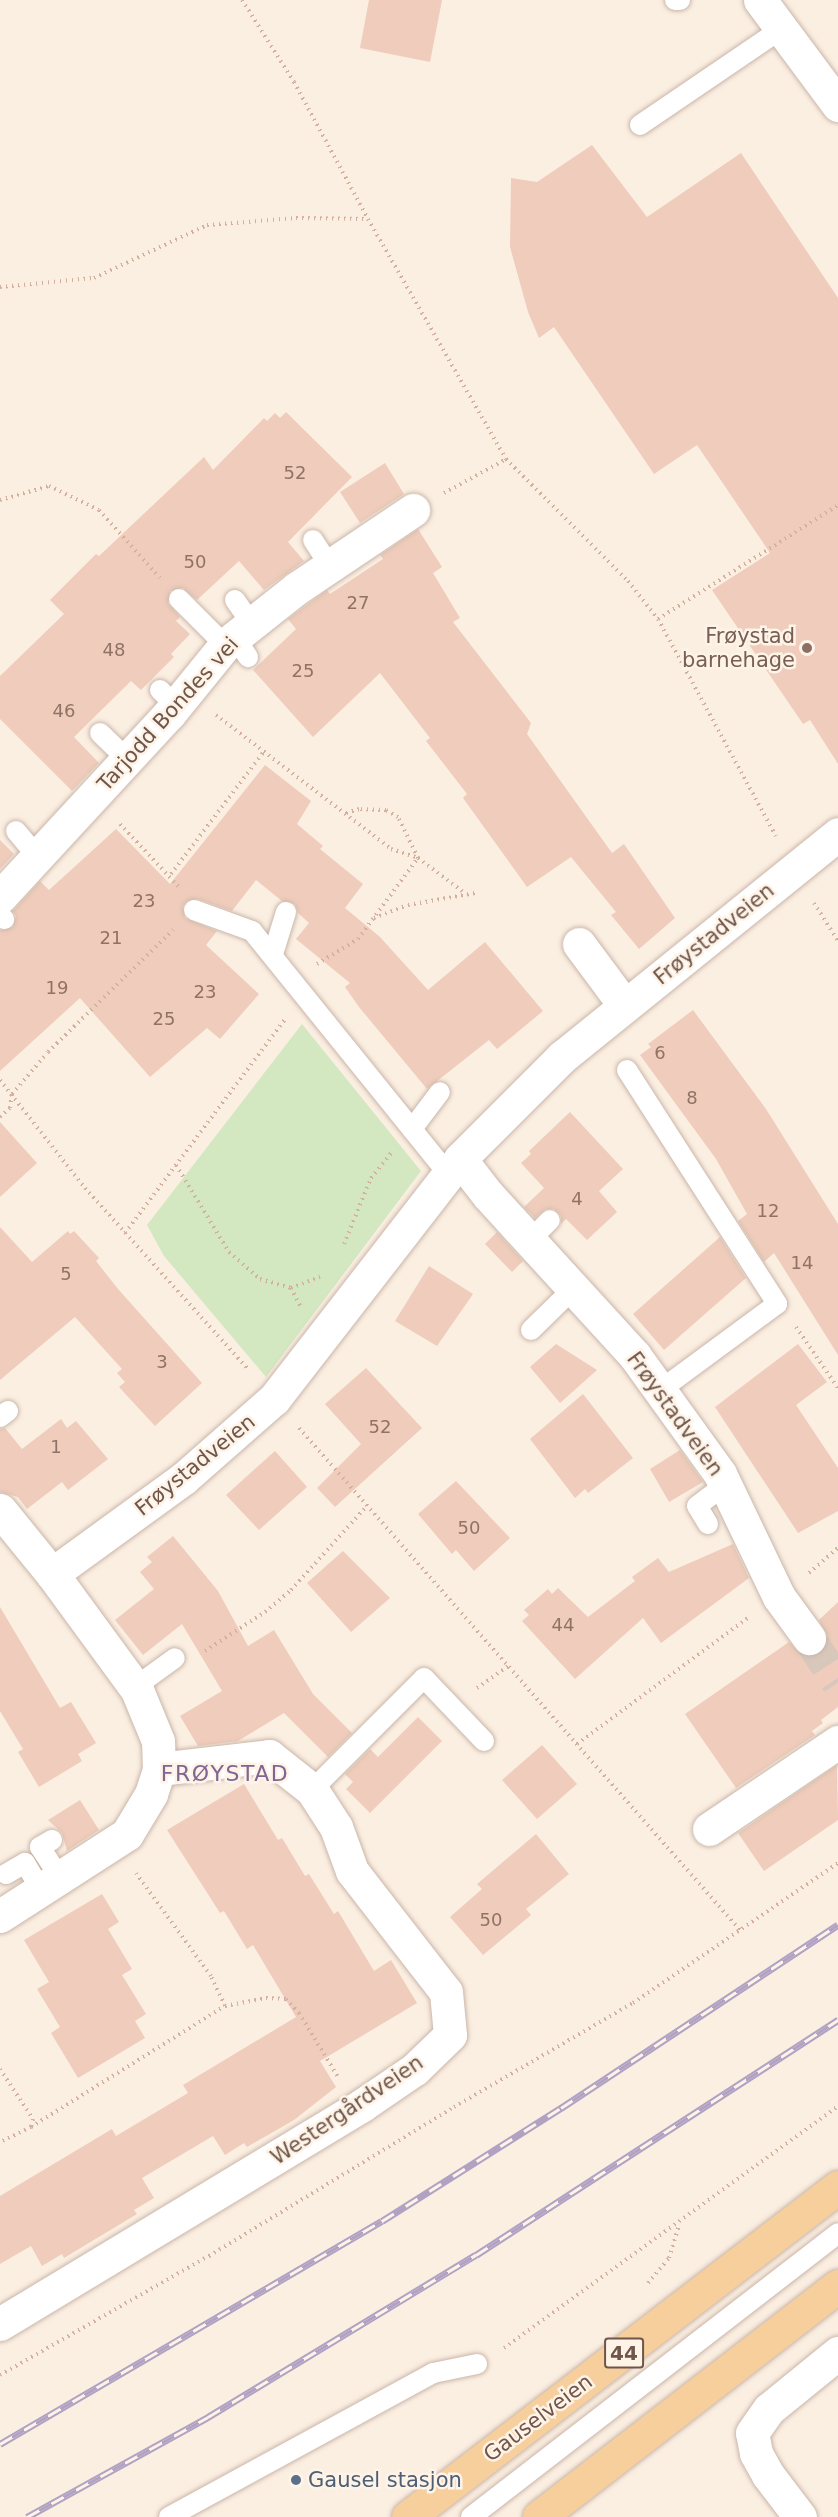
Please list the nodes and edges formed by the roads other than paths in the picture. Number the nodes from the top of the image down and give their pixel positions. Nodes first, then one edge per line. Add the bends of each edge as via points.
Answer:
1 (760, 0) edge
2 (780, 30) junction
3 (838, 105) edge
4 (640, 125) dead end
5 (412, 510) road end
6 (179, 599) road end
7 (239, 632) junction
8 (100, 733) dead end
9 (128, 760) junction
10 (16, 831) dead end
11 (838, 834) edge
12 (38, 866) junction
13 (1, 910) edge
14 (194, 910) road end
15 (286, 912) dead end
16 (579, 944) dead end
17 (273, 954) junction
18 (625, 1006) junction
19 (627, 1070) dead end
20 (440, 1092) dead end
21 (412, 1129) junction
22 (454, 1166) junction
23 (575, 1287) junction
24 (531, 1330) dead end
25 (658, 1391) junction
26 (726, 1484) junction
27 (0, 1510) edge
28 (708, 1524) dead end
29 (52, 1574) junction
30 (809, 1638) tunnel mouth
31 (175, 1658) road end
32 (135, 1687) junction
33 (484, 1741) dead end
34 (838, 1742) edge
35 (159, 1769) junction
36 (312, 1790) junction
37 (709, 1829) dead end
38 (52, 1840) dead end
39 (6, 1874) dead end
40 (52, 1885) junction
41 (0, 1916) edge
42 (838, 2187) edge
43 (838, 2233) edge
44 (838, 2286) edge
45 (0, 2324) edge
46 (838, 2353) edge
47 (477, 2364) road end
48 (169, 2517) edge
49 (408, 2517) edge
50 (471, 2517) edge
51 (539, 2517) edge
52 (800, 2517) edge

1 - 2 street
2 - 3 street
2 - 4 lane
5 - 7 street, Tarjodd Bondes vei via 333,560
6 - 7 lane
7 - 9 street, Tarjodd Bondes vei via 168,698
8 - 9 lane
9 - 12 street, Tarjodd Bondes vei
10 - 12 lane
11 - 18 street, Frøystadveien
12 - 13 street, Tarjodd Bondes vei
14 - 17 lane via 252,931
15 - 17 lane
16 - 18 street
17 - 21 lane
18 - 22 street, Frøystadveien via 562,1058
19 - 25 lane via 777,1304
20 - 21 lane
21 - 22 lane
22 - 23 street, Frøystadveien via 540,1230
22 - 29 street, Frøystadveien via 274,1399 184,1478
23 - 24 lane
23 - 25 street, Frøystadveien via 635,1356
25 - 26 street, Frøystadveien
26 - 28 lane via 698,1506
26 - 30 street, Frøystadveien via 779,1597
27 - 29 street
29 - 32 street
31 - 32 lane
32 - 35 street via 158,1741
33 - 36 lane via 424,1678
34 - 37 street
35 - 36 street, Westergårdveien via 269,1755
35 - 40 street via 127,1834
36 - 45 street, Westergårdveien via 336,1827 352,1871 446,1992 450,2035 416,2068 357,2108
38 - 40 lane via 40,1847
39 - 40 lane via 25,1863
40 - 41 street
42 - 49 main road, Gauselveien / 44
43 - 50 lane
44 - 51 main road
46 - 52 street via 769,2409 752,2433 756,2453 768,2475
47 - 48 lane via 433,2373

